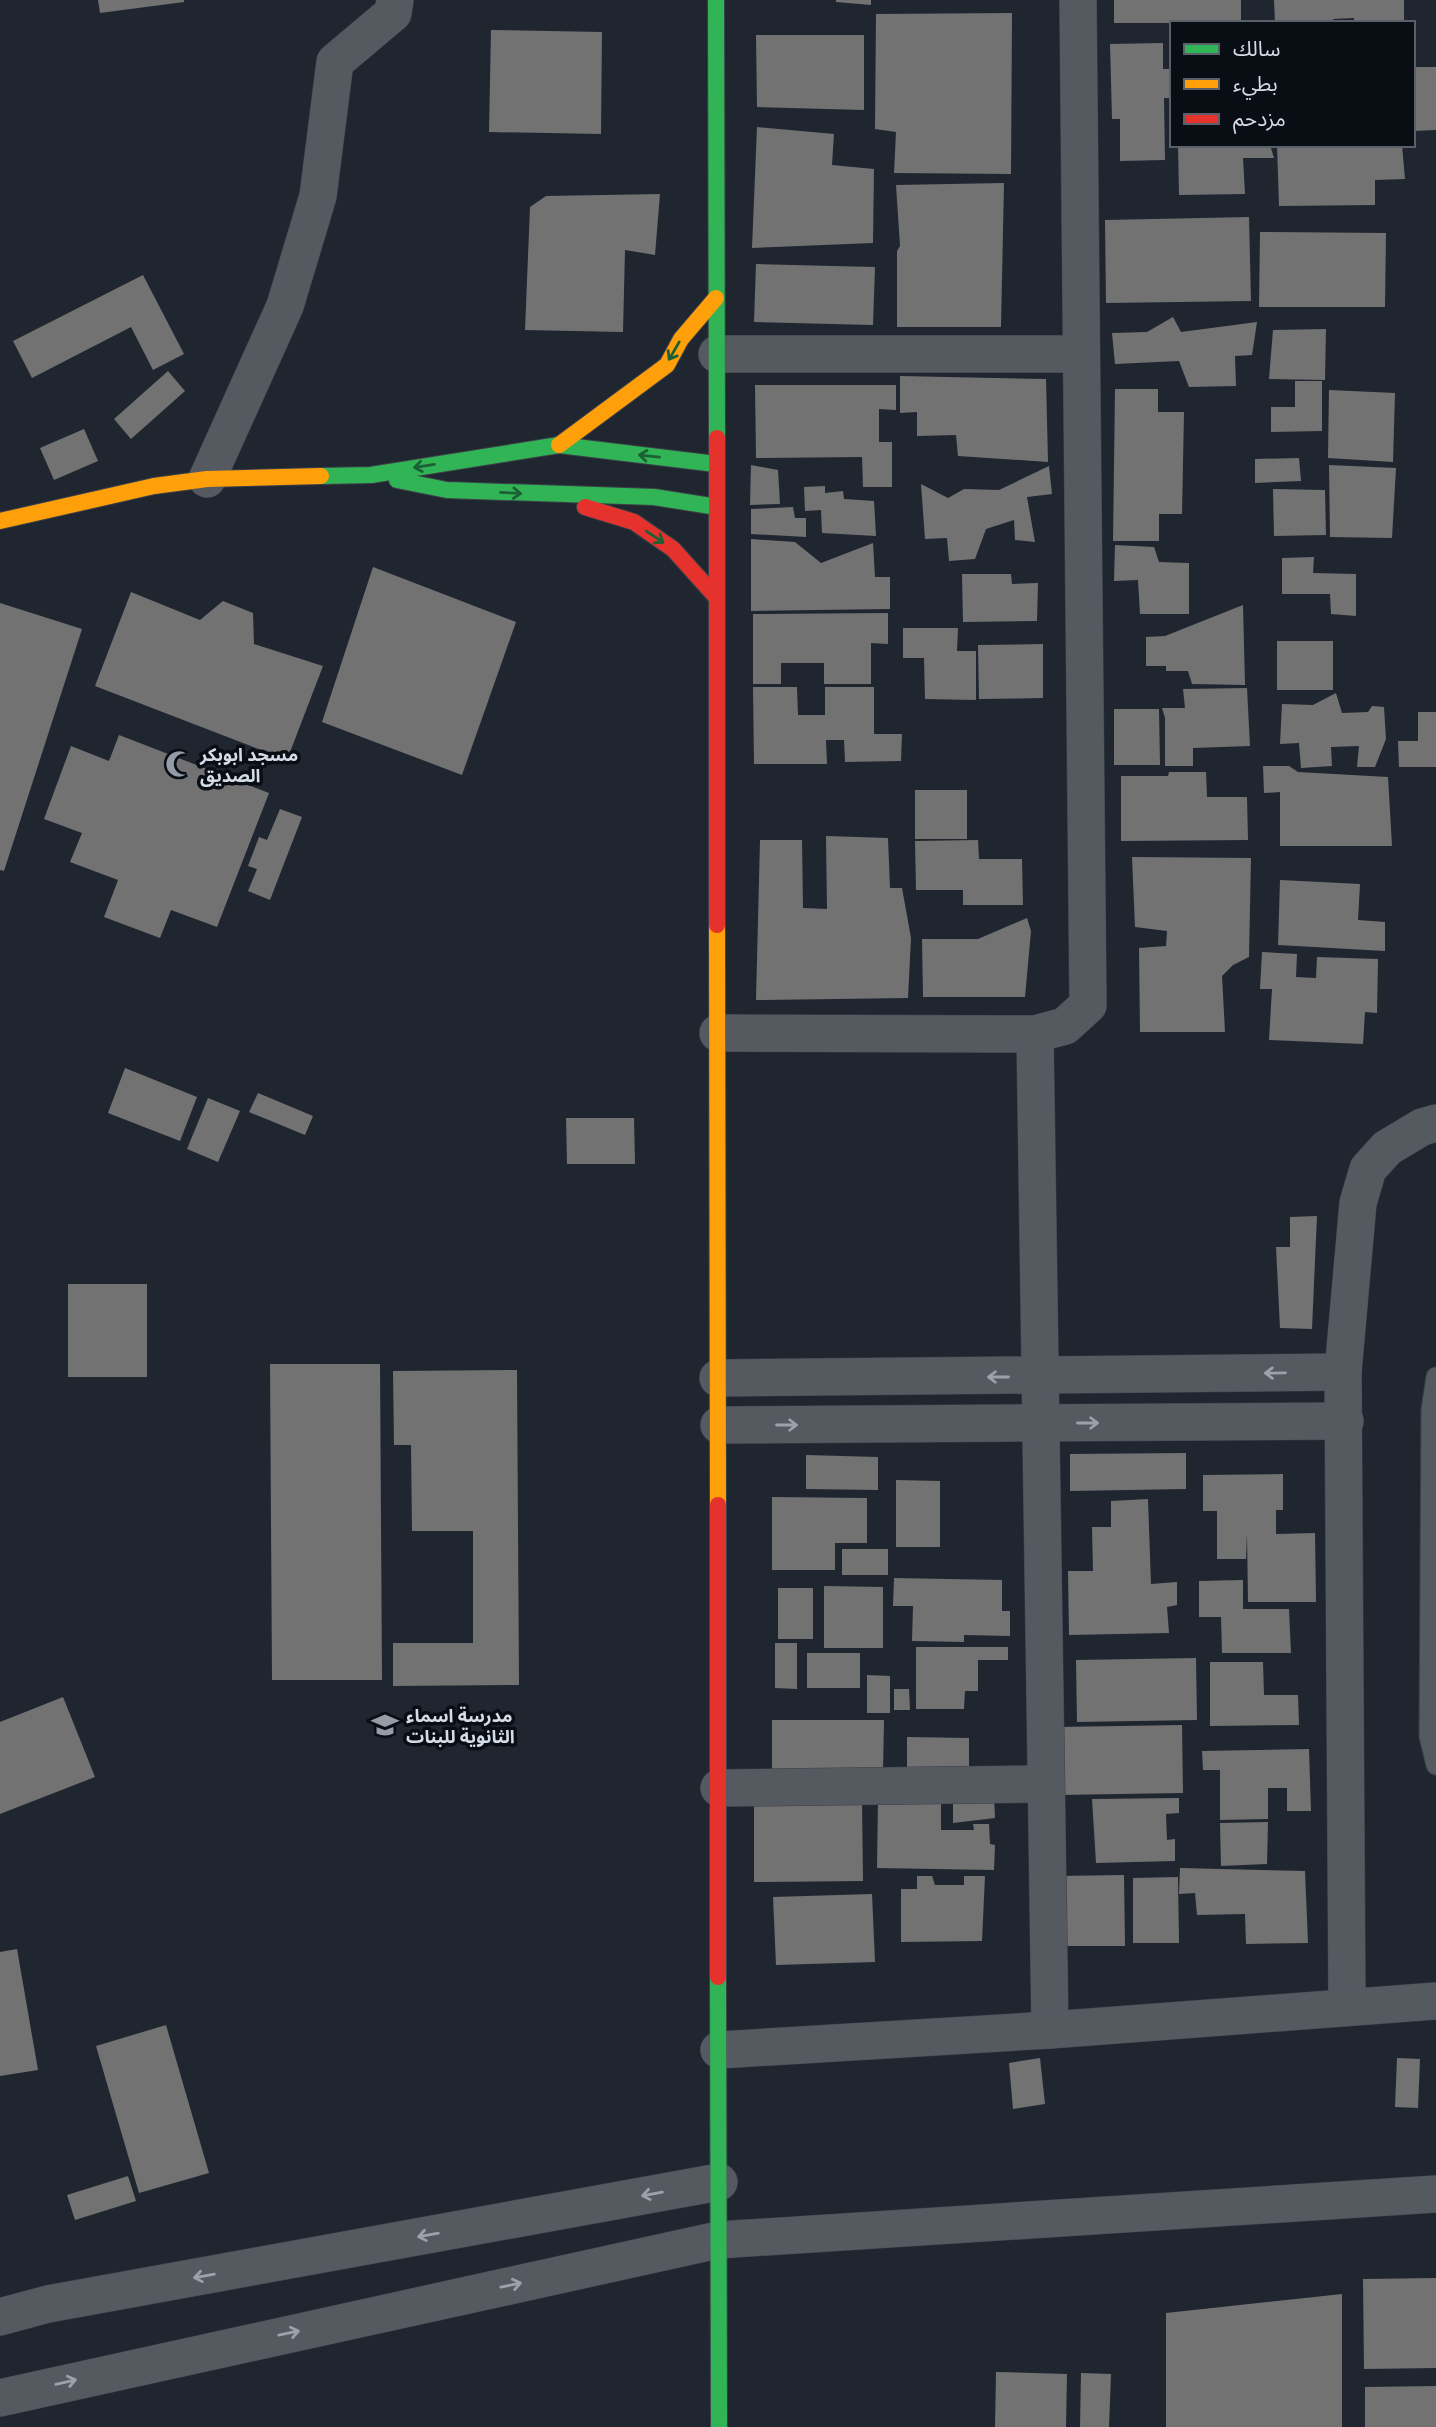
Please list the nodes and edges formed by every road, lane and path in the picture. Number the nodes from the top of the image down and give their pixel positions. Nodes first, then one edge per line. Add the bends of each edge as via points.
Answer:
1 (395, 0) edge
2 (716, 0) edge
3 (1078, 0) edge
4 (716, 298) junction
5 (717, 354) junction
6 (1081, 354) junction
7 (559, 445) junction
8 (716, 464) junction
9 (371, 475) junction
10 (207, 479) junction
11 (546, 495) junction
12 (717, 506) junction
13 (0, 521) edge
14 (717, 598) junction
15 (718, 1033) junction
16 (1035, 1034) junction
17 (1436, 1124) edge
18 (1343, 1372) junction
19 (1040, 1377) junction
20 (1436, 1377) edge
21 (718, 1378) junction
22 (1345, 1421) junction
23 (1041, 1423) junction
24 (719, 1425) junction
25 (1436, 1765) edge
26 (1046, 1784) junction
27 (719, 1788) junction
28 (1436, 2001) edge
29 (1347, 2007) junction
30 (1050, 2030) junction
31 (719, 2050) junction
32 (719, 2182) junction
33 (1436, 2194) edge
34 (718, 2240) junction
35 (0, 2317) edge
36 (0, 2398) edge
37 (719, 2427) edge

1 - 10 street via 393,13 335,62 318,196 288,294
2 - 4 street
3 - 6 street
4 - 5 street
4 -> 7 street via 681,339 667,365
5 - 6 street
5 - 8 street
6 - 16 street via 1088,1005 1065,1026
8 -> 7 street
7 -> 9 street
8 - 12 street
9 - 10 street
9 -> 11 street via 447,490
10 - 13 street via 154,486
11 - 12 street via 654,497
11 -> 14 street via 634,522 673,549
12 - 14 street
14 - 15 street
15 - 16 street
15 - 21 street
16 - 19 street
17 - 18 street via 1387,1148 1368,1169 1358,1203
18 -> 19 street
18 - 22 street
19 -> 21 street
19 - 23 street
20 - 25 lane via 1431,1410 1429,1736
21 - 24 street
23 -> 22 street
22 - 29 street
24 -> 23 street
23 - 26 street
24 - 27 street
26 - 27 street
26 - 30 street
27 - 31 street
28 - 29 street
29 - 30 street
30 - 31 street
31 - 32 street
32 - 34 street
32 -> 35 street via 62,2301
33 - 34 street
36 -> 34 street
34 - 37 street

